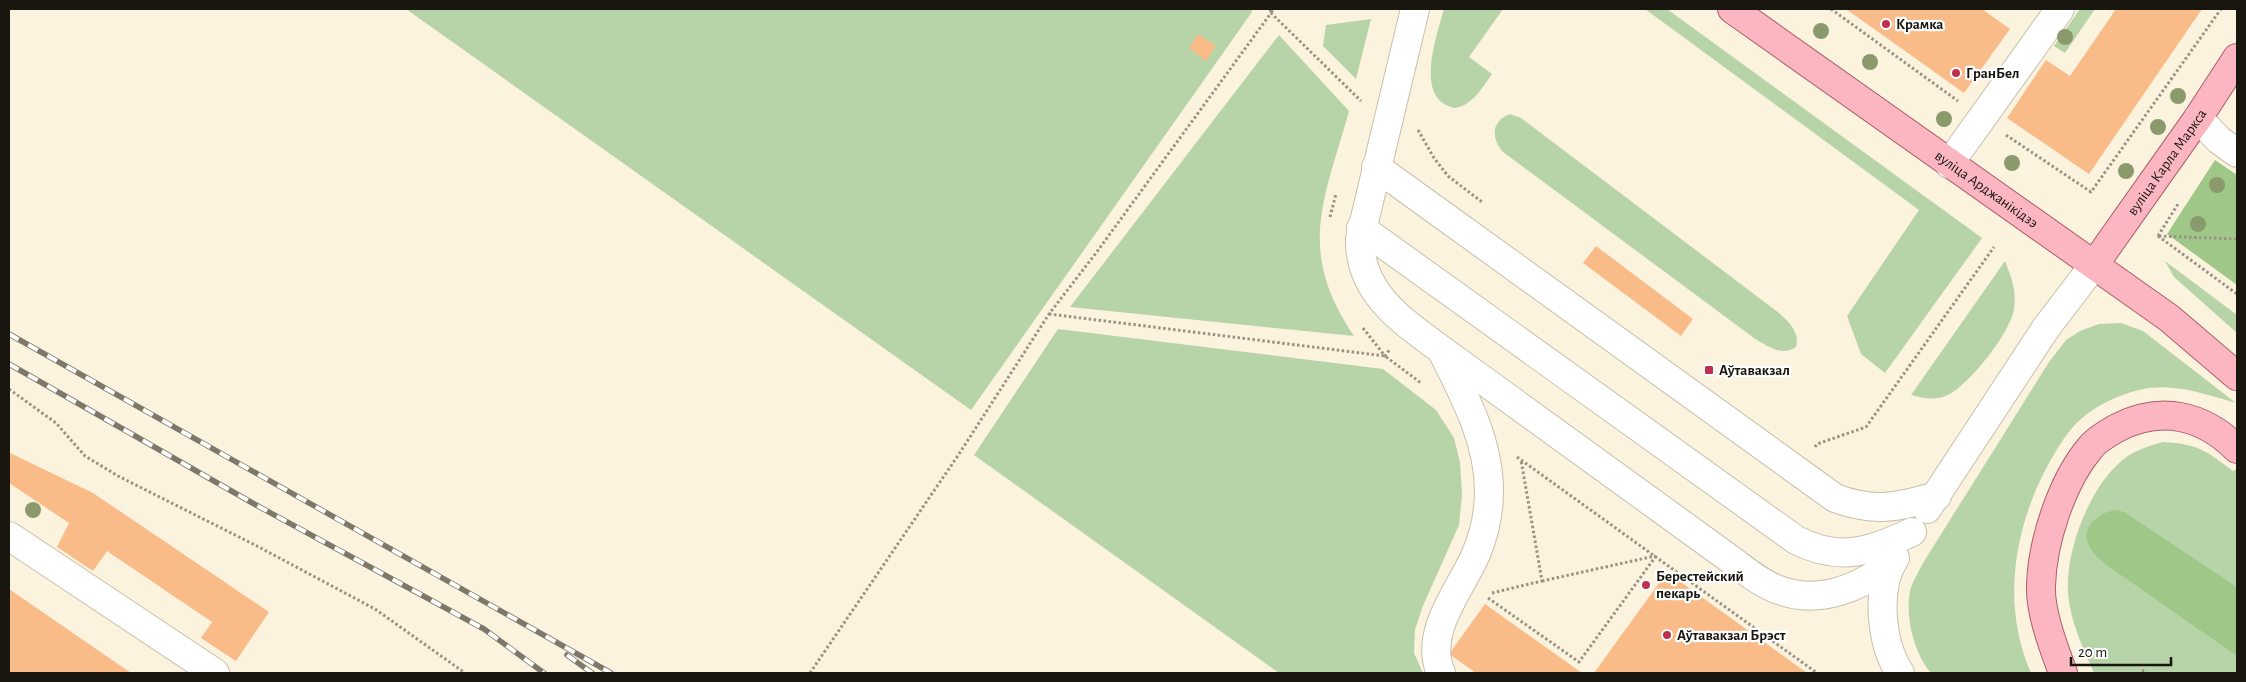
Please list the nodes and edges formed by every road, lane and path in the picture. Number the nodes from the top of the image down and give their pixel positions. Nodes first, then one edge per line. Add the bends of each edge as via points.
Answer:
1 (1415, 9) edge
2 (1732, 9) edge
3 (1831, 9) edge
4 (2221, 9) edge
5 (1271, 10) edge
6 (2054, 11) edge
7 (2237, 58) edge
8 (1365, 104) dead end
9 (1982, 118) junction
10 (2198, 118) junction
11 (1413, 124) dead end
12 (2237, 153) edge
13 (1949, 164) junction
14 (1376, 167) junction
15 (1487, 206) dead end
16 (1361, 228) junction
17 (2237, 239) edge
18 (1994, 247) dead end
19 (2094, 265) junction
20 (2237, 294) edge
21 (1049, 314) junction
22 (1442, 351) junction
23 (2237, 376) edge
24 (1423, 384) dead end
25 (9, 390) edge
26 (1809, 439) dead end
27 (2237, 450) edge
28 (1513, 454) dead end
29 (1937, 496) junction
30 (1912, 532) junction
31 (9, 536) edge
32 (1656, 556) junction
33 (1891, 564) junction
34 (1542, 581) dead end
35 (1484, 595) dead end
36 (2142, 670) dead end
37 (215, 673) edge
38 (465, 673) edge
39 (810, 673) edge
40 (1440, 673) edge
41 (1817, 673) edge
42 (1900, 673) edge
43 (2063, 673) edge
44 (2146, 673) edge

1 - 14 street
2 - 13 main road, вуліца Арджанікідзэ
3 - 9 path
4 - 9 path via 2091,192
5 - 8 path
5 - 21 path
6 - 9 street
7 - 10 main road, вуліца Карла Маркса
9 - 13 street
10 - 12 street
10 - 19 main road, вуліца Карла Маркса
11 - 15 path via 1448,176
13 - 19 main road, вуліца Арджанікідзэ
14 - 16 street
14 - 29 street via 1835,498 1864,507 1881,508
16 - 22 street via 1360,255 1374,291 1388,308
16 - 30 street via 1796,540 1824,551 1841,553 1872,549
17 - 20 path via 2158,236
18 - 26 path via 1866,427 1817,444
19 - 23 main road, вуліца Арджанікідзэ via 2170,318
19 - 29 street via 2046,328
21 - 24 path via 1385,356
21 - 39 path via 959,454
22 - 33 street via 1730,559 1778,590 1794,595 1832,594 1866,582
22 - 40 street via 1476,424 1484,449 1489,491 1483,534 1436,635 1435,656
25 - 38 path via 56,423 86,456 118,476 375,610
27 - 43 main road via 2208,426 2184,417 2160,414 2133,420 2090,447 2062,497 2048,538 2041,587 2049,635
28 - 32 path
29 - 30 street
30 - 33 street
31 - 37 street
32 - 34 path
32 - 35 path via 1579,662
32 - 41 path
33 - 42 street via 1883,600 1884,629 1886,644
36 - 44 path

